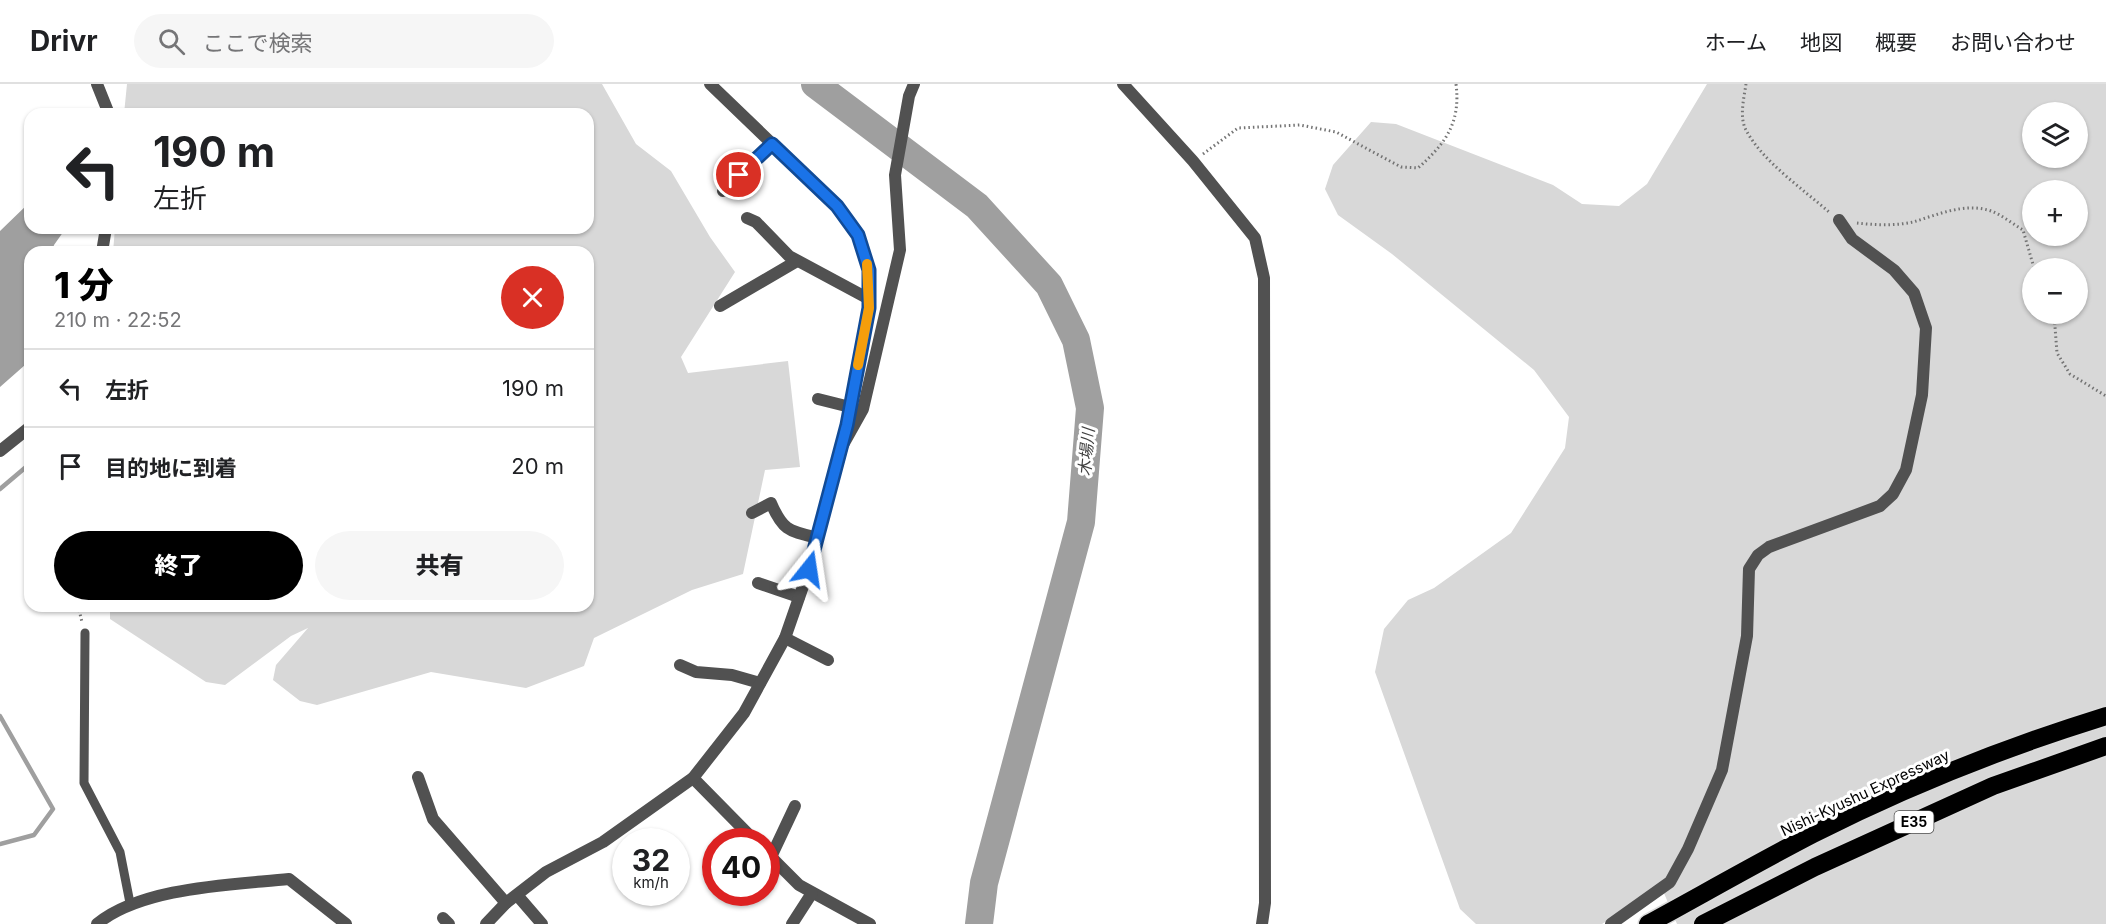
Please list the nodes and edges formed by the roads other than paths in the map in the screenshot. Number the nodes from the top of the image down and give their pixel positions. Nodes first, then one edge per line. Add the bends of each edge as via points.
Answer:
1 (97, 84) edge
2 (710, 84) edge
3 (914, 84) edge
4 (1123, 84) edge
5 (107, 108) edge
6 (772, 144) junction
7 (723, 191) dead end
8 (747, 218) dead end
9 (1839, 220) road end
10 (797, 261) junction
11 (869, 299) junction
12 (720, 306) dead end
13 (818, 399) dead end
14 (850, 407) junction
15 (24, 432) edge
16 (843, 444) junction
17 (0, 451) edge
18 (752, 513) dead end
19 (818, 538) junction
20 (758, 583) dead end
21 (799, 597) junction
22 (85, 633) road end
23 (785, 638) junction
24 (828, 660) dead end
25 (680, 665) dead end
26 (760, 684) junction
27 (2106, 716) edge
28 (2106, 746) edge
29 (418, 777) dead end
30 (693, 778) junction
31 (795, 806) dead end
32 (742, 828) edge
33 (780, 834) edge
34 (780, 866) edge
35 (812, 893) junction
36 (517, 895) junction
37 (130, 903) junction
38 (506, 903) junction
39 (96, 924) edge
40 (346, 924) edge
41 (486, 924) edge
42 (542, 924) edge
43 (792, 924) edge
44 (870, 924) edge
45 (1262, 924) edge
46 (1611, 924) edge
47 (1648, 924) edge
48 (1704, 924) edge

1 - 5 street
2 - 6 street
3 - 16 street via 895,175 900,250 863,409
4 - 45 street via 1193,161 1255,238 1264,278 1266,639
6 - 7 street
6 - 11 street via 837,206 858,235 869,270
8 - 10 street
9 - 46 street via 1852,239 1894,270 1914,293 1926,328 1922,395 1906,470 1893,494 1880,506 1769,547 1753,562 1749,569 1747,636 1722,770 1670,882
10 - 11 street
10 - 12 street
11 - 14 street
13 - 14 street
14 - 16 street
15 - 17 street
16 - 19 street
18 - 19 street via 771,503 787,530
19 - 21 street
20 - 21 street
21 - 23 street
22 - 37 lane via 84,783 120,852
23 - 24 street
23 - 26 street
25 - 26 street via 696,672 732,675
26 - 30 street via 744,713
27 - 47 highway, Nishi-Kyushu Expressway / E35 via 1983,760 1893,798 1815,834
28 - 48 highway, E35 via 1992,786 1815,867
29 - 38 street via 433,819
30 - 32 street
30 - 36 street via 603,842 546,872
31 - 33 street
34 - 35 street
35 - 43 street
35 - 44 street
36 - 38 street
36 - 42 street
37 - 39 street
37 - 40 street via 192,890 289,879
38 - 41 street

